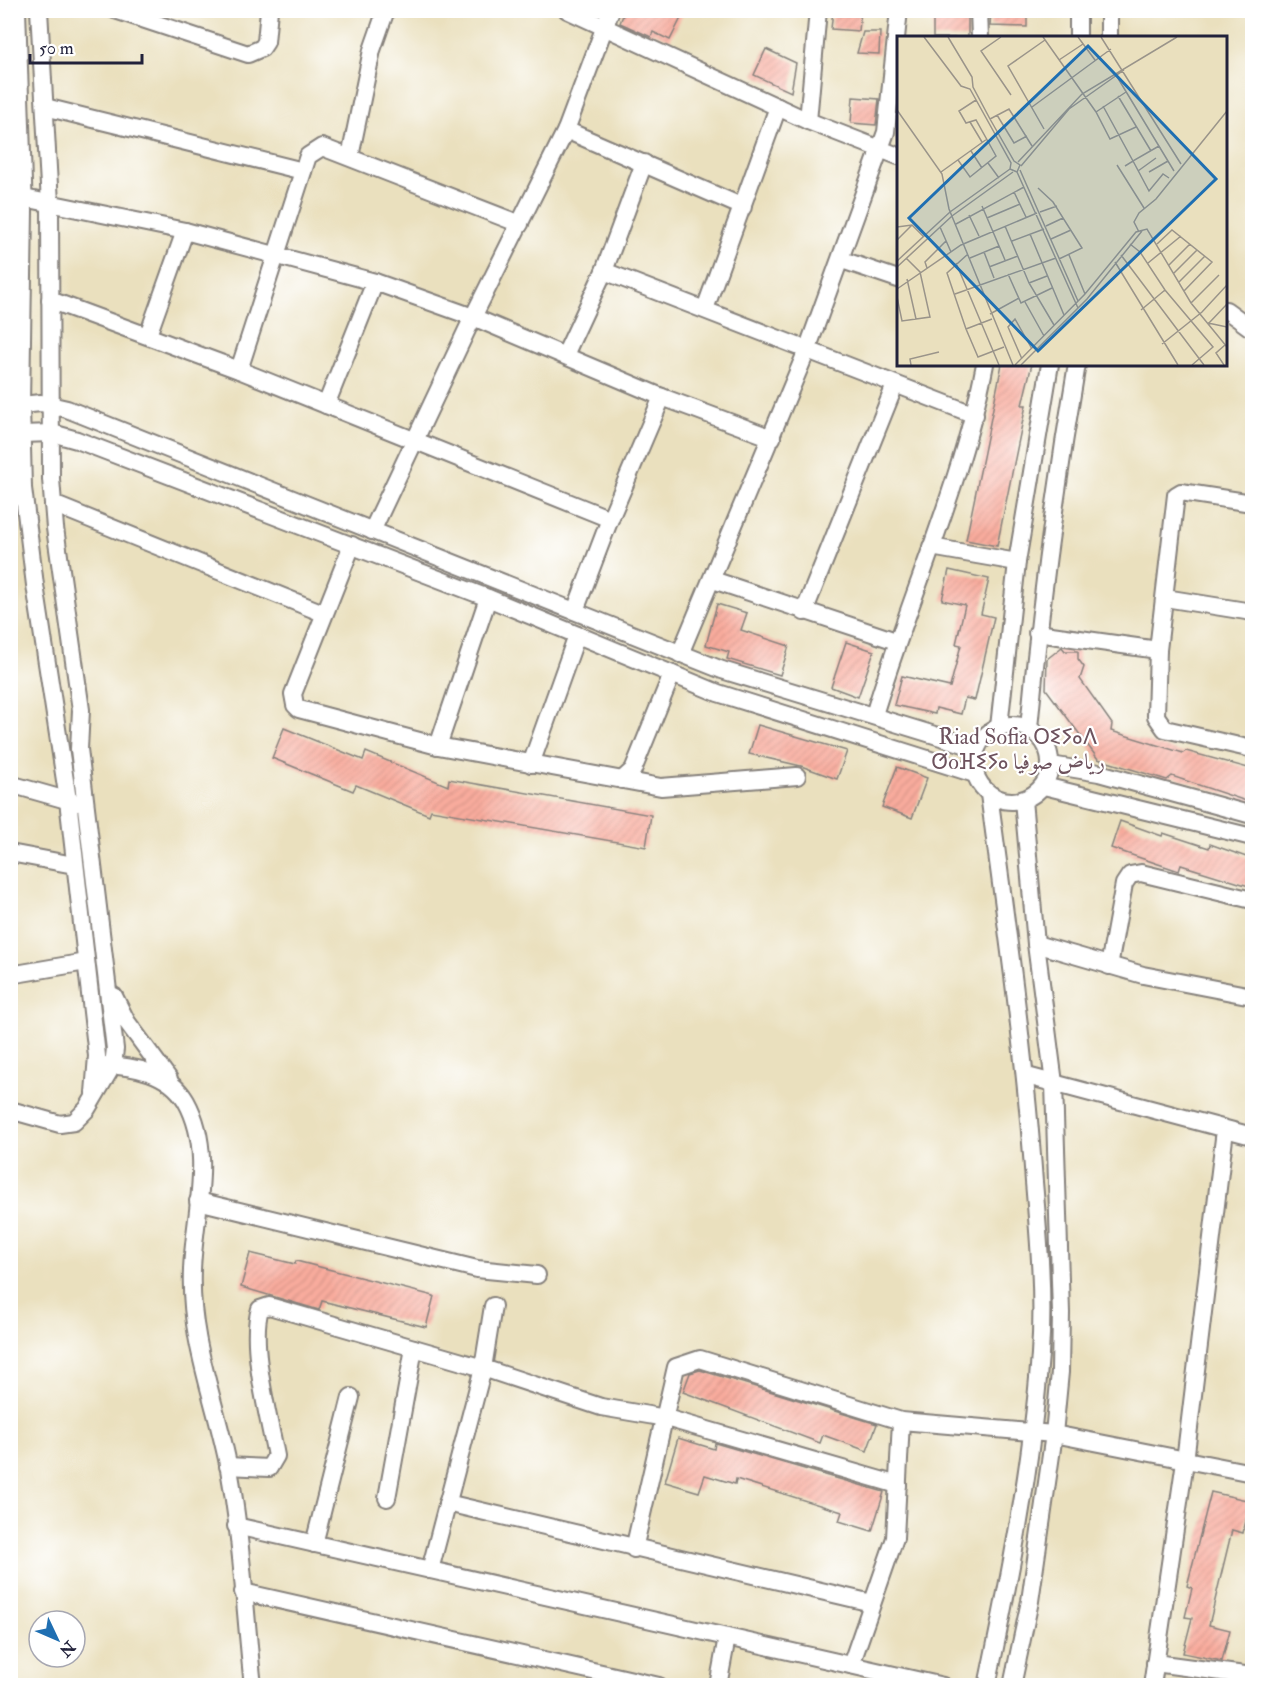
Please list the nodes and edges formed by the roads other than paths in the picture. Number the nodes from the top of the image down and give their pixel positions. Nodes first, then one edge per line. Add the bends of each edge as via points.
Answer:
1 (17, 10) edge
2 (39, 10) edge
3 (115, 10) edge
4 (269, 10) edge
5 (386, 10) edge
6 (567, 10) edge
7 (612, 10) edge
8 (899, 10) edge
9 (979, 10) edge
10 (1078, 10) edge
11 (1109, 10) edge
12 (813, 12) edge
13 (605, 27) junction
14 (898, 36) edge
15 (980, 36) edge
16 (1078, 36) edge
17 (1108, 36) edge
18 (897, 53) edge
19 (45, 107) junction
20 (778, 107) junction
21 (808, 121) junction
22 (566, 130) junction
23 (880, 148) junction
24 (897, 156) edge
25 (350, 157) junction
26 (644, 164) junction
27 (303, 171) junction
28 (24, 198) junction
29 (50, 203) junction
30 (743, 207) junction
31 (520, 224) junction
32 (185, 231) junction
33 (277, 258) junction
34 (842, 260) junction
35 (604, 270) junction
36 (897, 279) edge
37 (375, 282) junction
38 (51, 300) junction
39 (705, 309) junction
40 (1227, 311) edge
41 (473, 317) junction
42 (1252, 329) edge
43 (148, 335) junction
44 (807, 350) junction
45 (565, 355) junction
46 (986, 366) edge
47 (1050, 366) edge
48 (1077, 366) edge
49 (239, 370) junction
50 (895, 385) junction
51 (662, 397) junction
52 (51, 404) junction
53 (21, 405) junction
54 (326, 405) junction
55 (975, 415) junction
56 (52, 433) junction
57 (22, 434) junction
58 (772, 438) junction
59 (414, 439) junction
60 (1252, 503) edge
61 (53, 504) junction
62 (610, 519) junction
63 (372, 531) junction
64 (352, 545) junction
65 (931, 547) junction
66 (1017, 562) junction
67 (713, 580) junction
68 (488, 598) junction
69 (1165, 598) junction
70 (575, 611) junction
71 (804, 612) junction
72 (1252, 612) edge
73 (323, 613) junction
74 (1037, 633) junction
75 (577, 635) junction
76 (896, 641) junction
77 (1158, 650) junction
78 (680, 654) junction
79 (672, 674) junction
80 (874, 715) junction
81 (999, 727) junction
82 (1029, 728) junction
83 (438, 746) junction
84 (977, 747) junction
85 (1252, 749) edge
86 (531, 764) junction
87 (1051, 765) junction
88 (975, 774) junction
89 (797, 776) dead end
90 (622, 780) junction
91 (10, 784) edge
92 (1044, 786) junction
93 (989, 794) junction
94 (69, 800) junction
95 (1023, 800) junction
96 (87, 806) junction
97 (1252, 815) edge
98 (1252, 837) edge
99 (10, 853) edge
100 (74, 865) junction
101 (1252, 900) edge
102 (1036, 944) junction
103 (86, 962) junction
104 (1109, 966) junction
105 (10, 975) edge
106 (108, 985) junction
107 (1252, 996) edge
108 (96, 1065) junction
109 (113, 1065) junction
110 (1027, 1076) junction
111 (1054, 1083) junction
112 (175, 1087) junction
113 (93, 1095) junction
114 (10, 1110) edge
115 (1225, 1130) junction
116 (1252, 1136) edge
117 (198, 1201) junction
118 (537, 1275) dead end
119 (493, 1306) dead end
120 (414, 1348) junction
121 (483, 1368) junction
122 (351, 1397) dead end
123 (666, 1418) junction
124 (901, 1420) junction
125 (1032, 1431) junction
126 (1054, 1434) junction
127 (1185, 1461) junction
128 (228, 1466) junction
129 (1252, 1473) edge
130 (898, 1485) junction
131 (387, 1498) dead end
132 (447, 1503) junction
133 (236, 1526) junction
134 (314, 1544) junction
135 (634, 1549) junction
136 (430, 1570) junction
137 (243, 1592) junction
138 (1006, 1596) junction
139 (1030, 1601) junction
140 (872, 1603) junction
141 (728, 1637) junction
142 (1155, 1663) junction
143 (851, 1665) junction
144 (1252, 1676) edge
145 (253, 1686) edge
146 (659, 1686) edge
147 (718, 1686) edge
148 (943, 1686) edge
149 (987, 1686) edge
150 (1012, 1686) edge
151 (1152, 1686) edge

1 - 28 street
2 - 19 street
3 - 4 street via 248,54 266,42
5 - 25 street via 372,50
6 - 13 street
7 - 13 street
8 - 14 street
9 - 15 street
10 - 16 street
11 - 17 street
12 - 21 street
13 - 20 street
13 - 22 street
18 - 23 street via 888,122
19 - 27 street
19 - 29 street
20 - 21 street
20 - 30 street
21 - 23 street
22 - 26 street
22 - 31 street
23 - 24 street
23 - 34 street
25 - 27 street via 322,147 308,156
25 - 31 street
26 - 30 street
26 - 35 street
27 - 33 street
28 - 29 street
28 - 53 street
29 - 32 street
29 - 38 street
30 - 39 street
31 - 41 street
32 - 33 street
32 - 43 street
33 - 37 street
33 - 49 street
34 - 36 street
34 - 44 street
35 - 39 street
35 - 45 street
37 - 41 street
37 - 54 street
38 - 43 street
38 - 52 street
39 - 44 street
40 - 42 street
41 - 45 street
41 - 59 street
43 - 49 street
44 - 50 street
44 - 58 street
45 - 51 street
46 - 55 street
47 - 66 street
48 - 74 street
49 - 54 street
50 - 55 street
50 - 71 street
51 - 58 street
51 - 62 street
52 - 53 street
52 - 56 street
52 - 63 street
53 - 57 street
54 - 59 street
55 - 65 street
56 - 57 street
56 - 61 street
56 - 64 street
57 - 94 street via 28,537
58 - 67 street
59 - 62 street
59 - 63 street
60 - 69 street via 1178,492
61 - 73 street
61 - 96 street via 81,710 79,749
62 - 70 street
63 - 70 street
64 - 68 street
64 - 73 street
65 - 66 street
65 - 76 street
66 - 81 street
67 - 71 street
67 - 78 street
68 - 75 street
68 - 83 street
69 - 72 street
69 - 77 street
70 - 78 street
71 - 76 street
73 - 83 street via 293,694 295,705
74 - 77 street
74 - 82 street
75 - 79 street
75 - 86 street
76 - 80 street
77 - 85 street via 1156,716 1161,726
78 - 80 street via 774,687
79 - 88 street via 769,710
79 - 90 street via 633,770
80 - 84 street
81 - 82 street via 1014,724
81 - 84 street
82 - 87 street via 1045,744
83 - 86 street
84 - 88 street
86 - 90 street
87 - 92 street
87 - 97 street via 1099,773
88 - 93 street
89 - 90 street via 661,787
91 - 94 street
92 - 95 street
92 - 98 street
93 - 95 street via 999,800
93 - 110 street
94 - 96 street
94 - 100 street
95 - 102 street
96 - 106 street
99 - 100 street
100 - 103 street
101 - 104 street via 1141,873 1130,875 1124,884
102 - 104 street
102 - 111 street
103 - 105 street
103 - 108 street
104 - 107 street
106 - 109 street
106 - 112 street via 127,1022
108 - 109 street
108 - 113 street
109 - 112 street via 155,1074
109 - 113 street
110 - 111 street
110 - 125 street via 1041,1305
111 - 115 street
111 - 126 street via 1061,1312
112 - 117 street via 186,1100 196,1124 202,1152
113 - 114 street via 87,1109 74,1122 60,1124
115 - 116 street
115 - 127 street
117 - 118 street via 477,1269
117 - 128 street via 191,1304 196,1341
119 - 121 street
120 - 121 street
120 - 128 street via 269,1306 260,1309 256,1323 260,1369 276,1456 269,1468
120 - 131 street
121 - 123 street via 602,1407
121 - 132 street
122 - 134 street
123 - 124 street via 676,1367 700,1359
123 - 130 street
123 - 135 street
124 - 125 street
124 - 130 street
125 - 126 street
125 - 138 street
126 - 127 street
126 - 139 street
127 - 129 street
127 - 142 street
128 - 133 street
130 - 140 street via 895,1538
132 - 135 street
132 - 136 street
133 - 134 street
133 - 137 street
134 - 136 street
135 - 140 street
136 - 141 street
137 - 145 street
137 - 146 street
138 - 139 street
138 - 149 street
139 - 150 street
140 - 143 street
141 - 143 street
141 - 147 street
142 - 144 street
142 - 151 street
143 - 148 street

